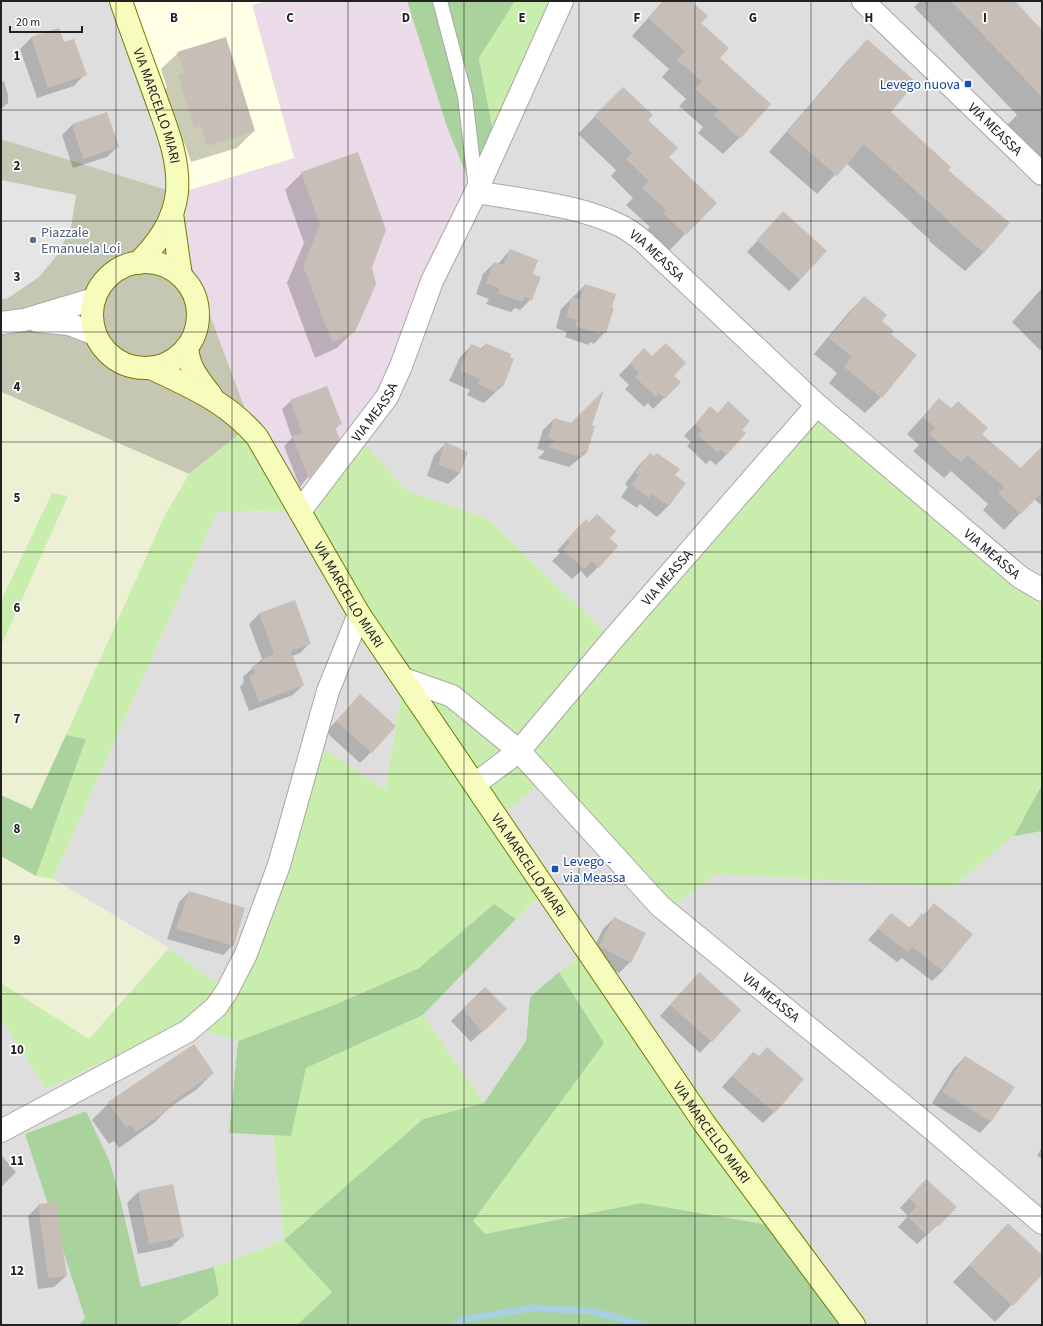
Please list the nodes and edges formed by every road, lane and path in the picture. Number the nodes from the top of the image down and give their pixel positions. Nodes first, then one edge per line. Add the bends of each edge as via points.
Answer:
1 (121, 1) edge
2 (440, 1) edge
3 (562, 1) edge
4 (863, 1) edge
5 (1042, 174) edge
6 (476, 192) junction
7 (172, 212) junction
8 (138, 262) junction
9 (181, 276) junction
10 (94, 299) junction
11 (24, 320) junction
12 (1, 323) edge
13 (95, 334) junction
14 (187, 347) junction
15 (151, 368) junction
16 (215, 399) junction
17 (817, 405) junction
18 (300, 511) junction
19 (1042, 590) edge
20 (359, 614) junction
21 (404, 679) junction
22 (519, 751) junction
23 (475, 784) junction
24 (1, 1131) edge
25 (1042, 1223) edge
26 (854, 1325) edge

1 - 7 main road, VIA MARCELLO MIARI via 172,145 177,193
2 - 6 lane via 465,96
3 - 6 street, VIA MEASSA
4 - 5 street, VIA MEASSA
6 - 17 street, VIA MEASSA via 556,206 597,216 622,226 644,242
6 - 18 street, VIA MEASSA via 432,282 387,397
7 - 8 main road, VIA MARCELLO MIARI via 163,235
7 - 9 main road, VIA MARCELLO MIARI
8 - 9 main road, VIA MARCELLO MIARI via 154,263
8 - 10 main road, VIA MARCELLO MIARI via 110,274
9 - 14 main road, VIA MARCELLO MIARI via 190,288 198,318 195,334
10 - 11 street
10 - 13 main road, VIA MARCELLO MIARI via 92,317
11 - 12 street
11 - 13 street via 69,324
13 - 15 main road, VIA MARCELLO MIARI via 104,349 117,361 133,368
14 - 15 main road, VIA MARCELLO MIARI via 171,361
14 - 16 main road, VIA MARCELLO MIARI via 189,362 195,375
15 - 16 main road, VIA MARCELLO MIARI
16 - 18 main road, VIA MARCELLO MIARI via 246,424 257,437
17 - 19 street, VIA MEASSA via 1020,577
17 - 22 street, VIA MEASSA
18 - 20 main road, VIA MARCELLO MIARI
20 - 21 main road, VIA MARCELLO MIARI
20 - 24 street via 328,691 279,865 246,954 216,1007 188,1031
21 - 22 street, VIA MEASSA via 452,696
21 - 23 main road, VIA MARCELLO MIARI
22 - 23 street, VIA MEASSA
22 - 25 street, VIA MEASSA via 660,906
23 - 26 main road, VIA MARCELLO MIARI via 704,1123

